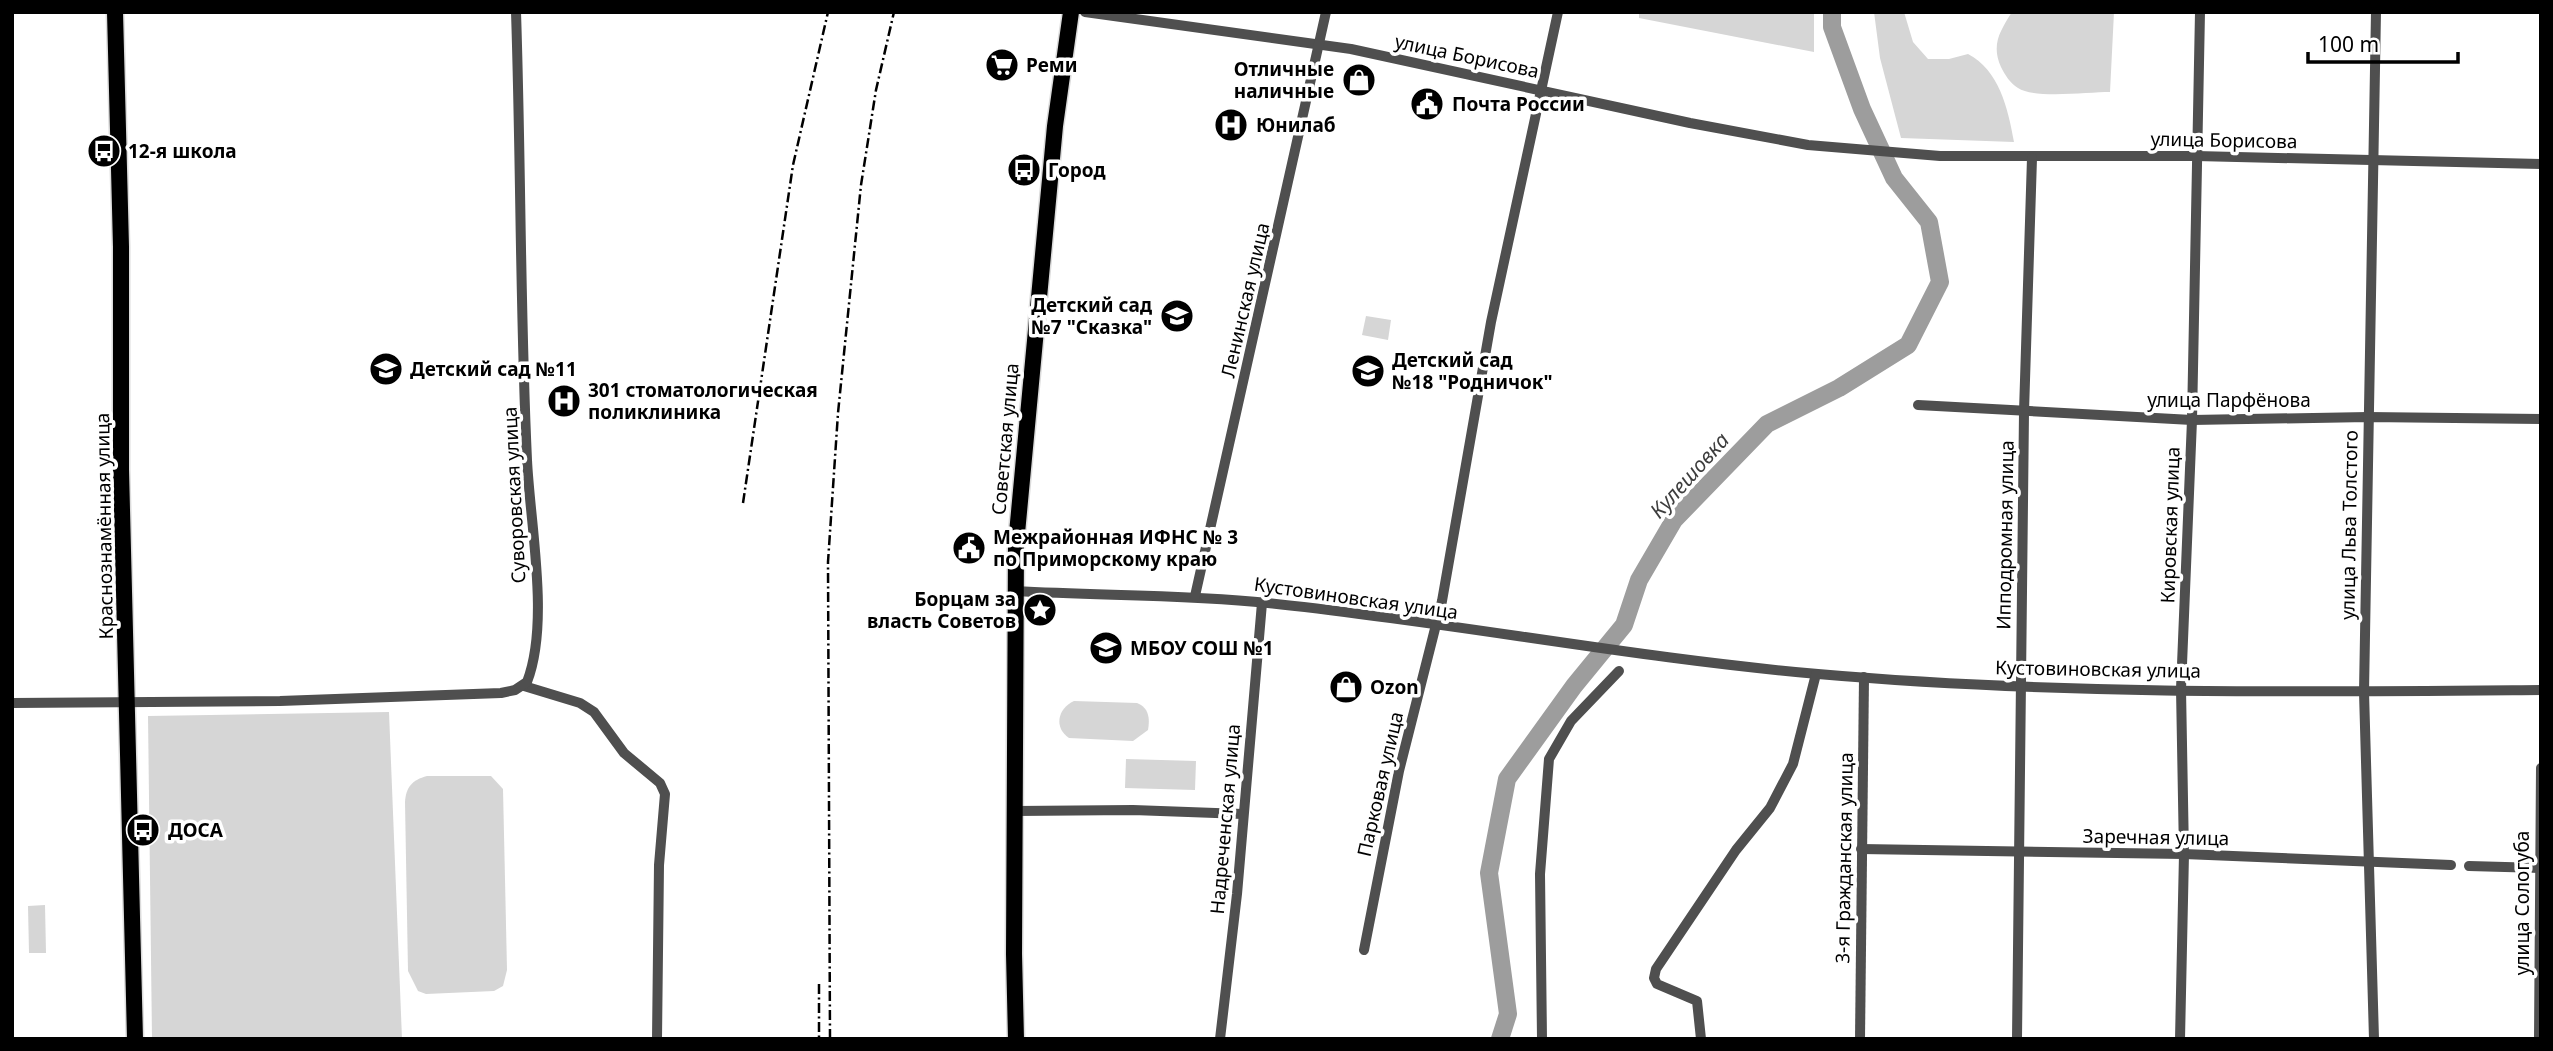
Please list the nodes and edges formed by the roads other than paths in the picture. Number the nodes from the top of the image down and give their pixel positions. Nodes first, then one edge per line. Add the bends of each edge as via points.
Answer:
1 (115, 12) edge
2 (516, 12) edge
3 (1071, 12) edge
4 (1085, 12) edge
5 (1326, 12) edge
6 (1558, 12) edge
7 (2200, 12) edge
8 (2376, 12) edge
9 (1319, 46) junction
10 (1543, 90) junction
11 (2196, 156) junction
12 (2032, 158) junction
13 (2373, 161) junction
14 (2541, 164) edge
15 (1918, 405) dead end
16 (2024, 412) junction
17 (2368, 417) junction
18 (2541, 419) edge
19 (2192, 420) junction
20 (1014, 592) junction
21 (1195, 596) junction
22 (1262, 603) junction
23 (1436, 627) junction
24 (1619, 671) dead end
25 (1816, 674) junction
26 (1864, 677) junction
27 (524, 686) junction
28 (2021, 686) junction
29 (2181, 689) junction
30 (2541, 690) edge
31 (2364, 692) junction
32 (128, 701) junction
33 (12, 703) edge
34 (2541, 768) edge
35 (1014, 811) junction
36 (1243, 814) junction
37 (1861, 849) junction
38 (2020, 852) junction
39 (2184, 854) junction
40 (2371, 862) junction
41 (2451, 865) dead end
42 (2469, 866) dead end
43 (2540, 868) edge
44 (1364, 950) dead end
45 (135, 1039) edge
46 (657, 1039) edge
47 (1016, 1039) edge
48 (1220, 1039) edge
49 (1542, 1039) edge
50 (1701, 1039) edge
51 (1860, 1039) edge
52 (2017, 1039) edge
53 (2180, 1039) edge
54 (2374, 1039) edge
55 (2539, 1039) edge

1 - 32 main road, Краснознамённая улица
2 - 27 street, Суворовская улица via 527,460 537,599 534,657
3 - 20 main road, Советская улица via 1055,126
4 - 9 street, улица Борисова
5 - 9 street, Ленинская улица
6 - 10 street
7 - 11 street, Кировская улица
8 - 13 street, улица Льва Толстого
9 - 10 street, улица Борисова via 1351,48
9 - 21 street, Ленинская улица
10 - 12 street, улица Борисова via 1690,123 1839,148
10 - 23 street, Парковая улица via 1496,296
11 - 12 street, улица Борисова
11 - 13 street, улица Борисова
11 - 19 street, Кировская улица
12 - 16 street, Ипподромная улица
13 - 14 street, улица Борисова
13 - 17 street, улица Льва Толстого
15 - 16 street, улица Парфёнова
16 - 19 street, улица Парфёнова
16 - 28 street, Ипподромная улица
17 - 18 street, улица Парфёнова
17 - 19 street, улица Парфёнова
17 - 31 street, улица Льва Толстого
19 - 29 street, Кировская улица
20 - 21 street, Кустовиновская улица
20 - 35 main road, Советская улица
21 - 22 street, Кустовиновская улица
22 - 23 street, Кустовиновская улица
22 - 36 street, Надреченская улица
23 - 25 street, Кустовиновская улица
23 - 44 street, Парковая улица via 1399,771
24 - 49 street via 1571,721 1549,759 1540,874
25 - 26 street, Кустовиновская улица
25 - 50 street via 1796,755 1770,808 1656,969 1657,984 1698,1001
26 - 28 street, Кустовиновская улица
26 - 37 street, 3-я Гражданская улица
27 - 32 street via 500,693
27 - 46 street via 580,703 594,712 624,753 660,783 664,794
28 - 29 street, Кустовиновская улица
28 - 38 street, Ипподромная улица
29 - 31 street, Кустовиновская улица
29 - 39 street, Кировская улица
30 - 31 street, Кустовиновская улица
31 - 40 street, улица Льва Толстого
32 - 33 street
32 - 45 main road, Краснознамённая улица
34 - 43 street, улица Сологуба
35 - 36 street
35 - 47 main road, Советская улица
36 - 48 street, Надреченская улица
37 - 38 street, Заречная улица
37 - 51 street, 3-я Гражданская улица
38 - 39 street, Заречная улица
38 - 52 street, Ипподромная улица
39 - 40 street, Заречная улица
39 - 53 street, Кировская улица
40 - 41 street, Заречная улица
40 - 54 street, улица Льва Толстого
42 - 43 street
43 - 55 street, улица Сологуба

